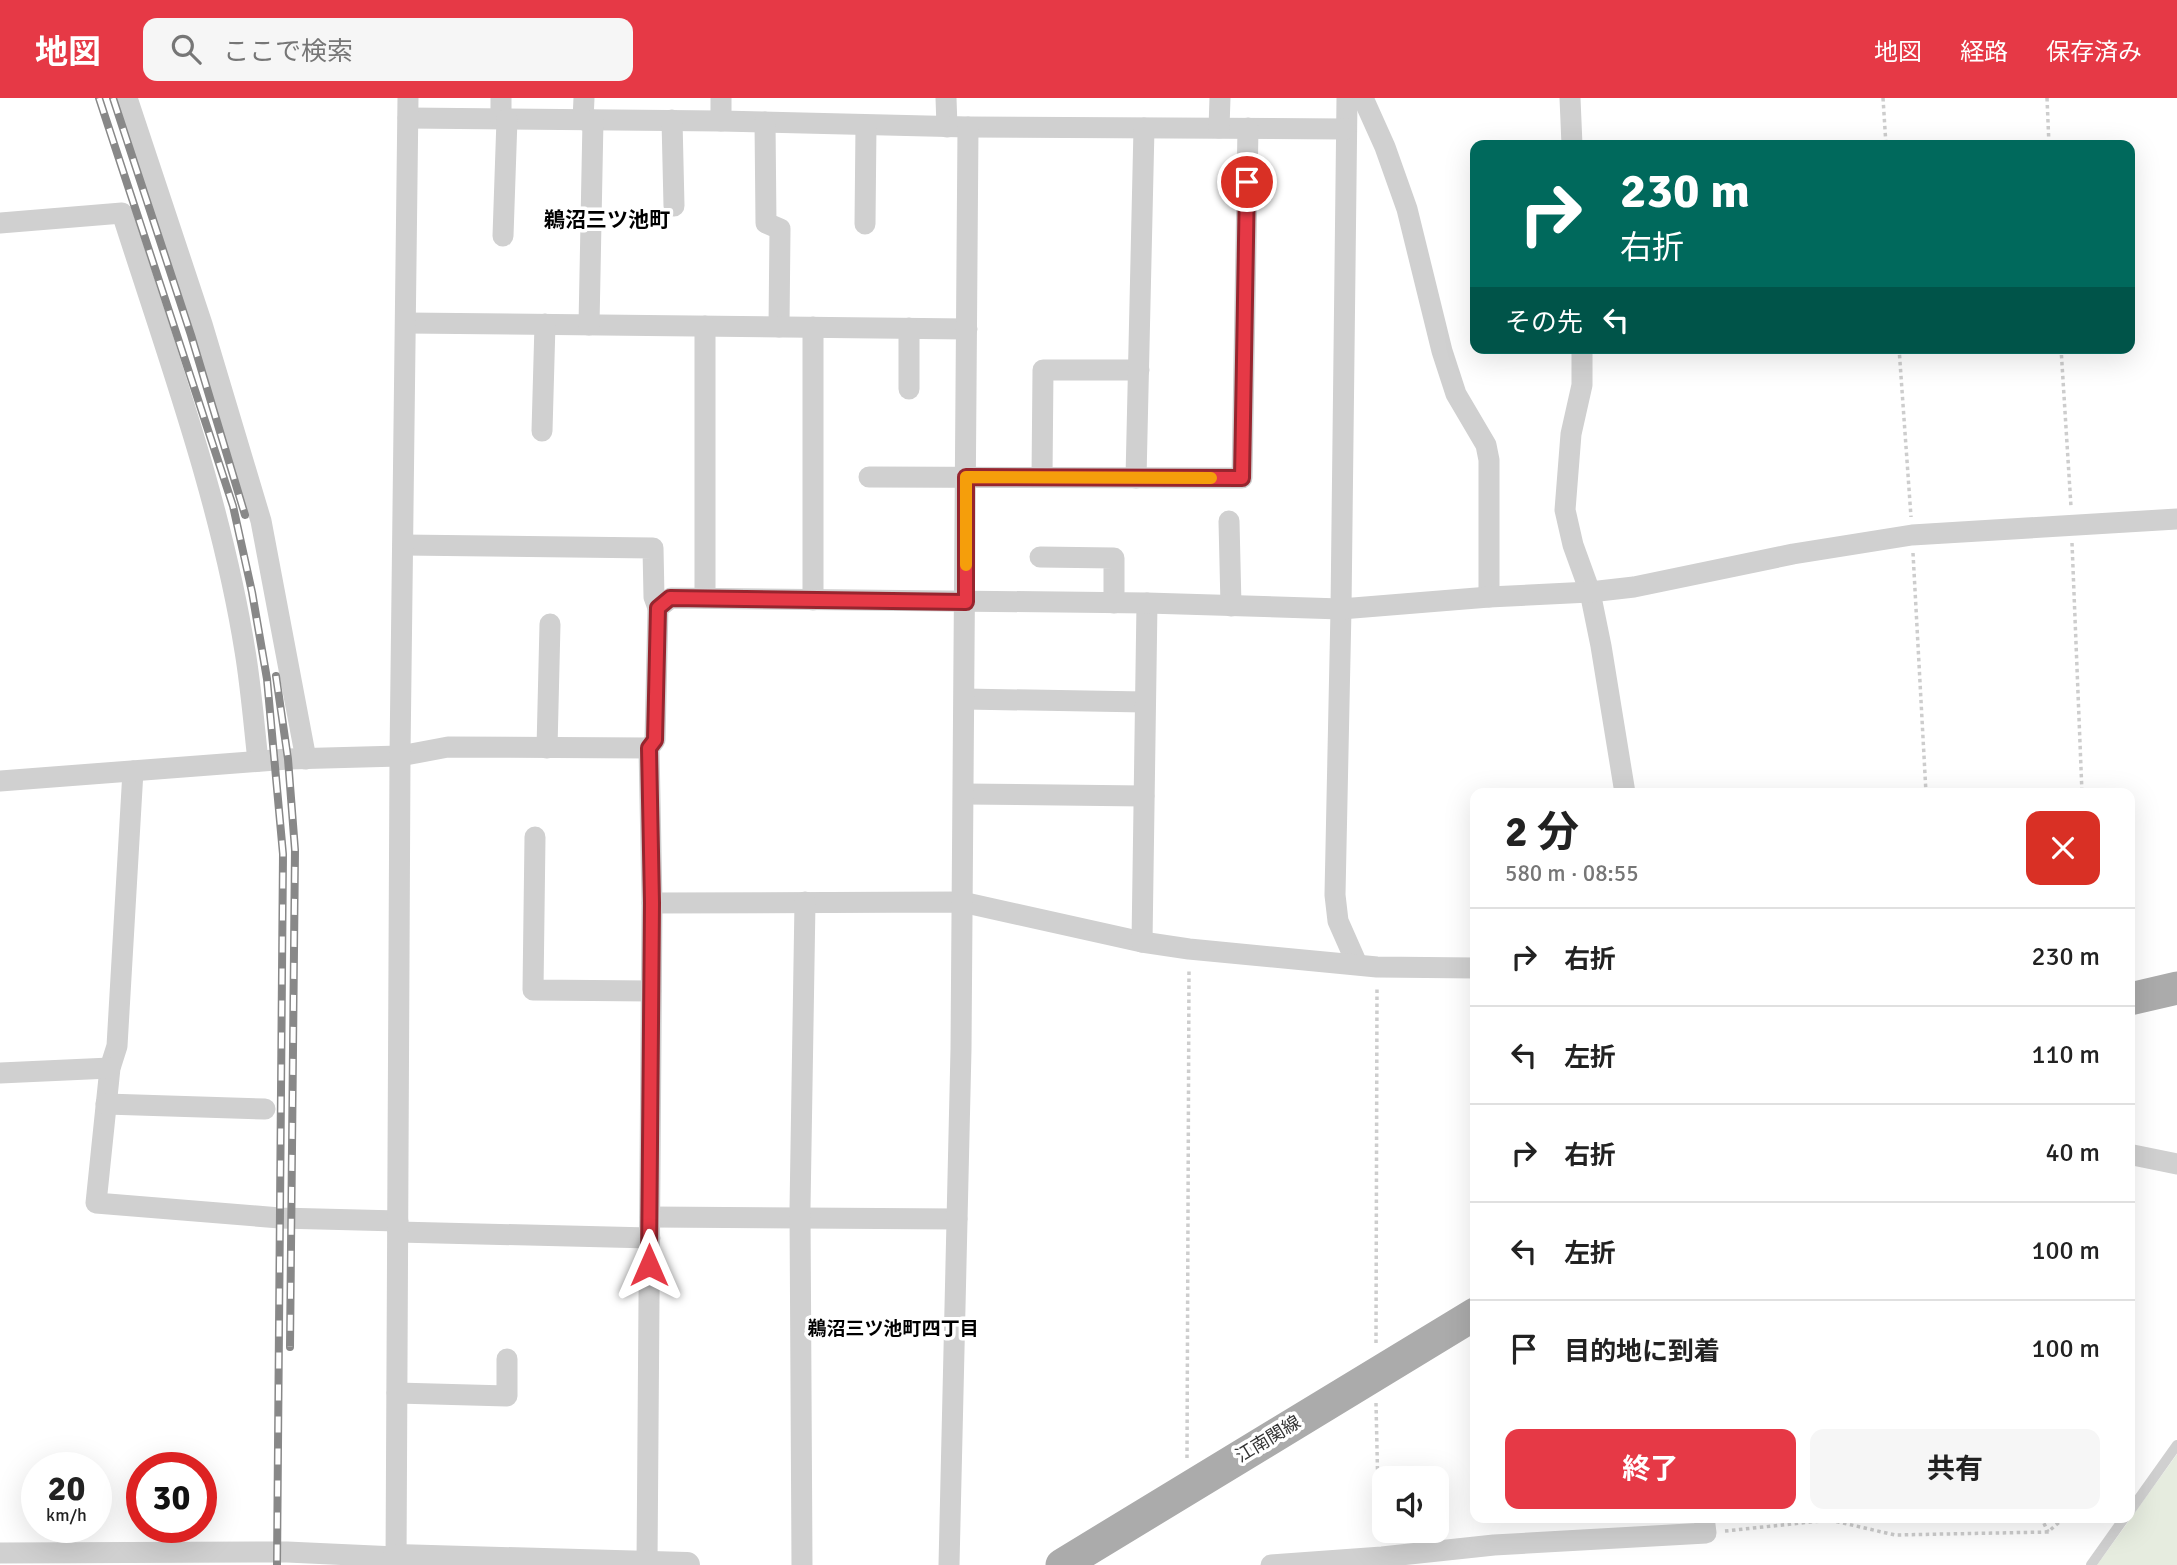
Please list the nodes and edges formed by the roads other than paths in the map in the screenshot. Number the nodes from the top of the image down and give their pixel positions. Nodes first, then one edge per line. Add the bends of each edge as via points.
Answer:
1 (127, 98) edge
2 (584, 98) edge
3 (721, 98) edge
4 (946, 98) edge
5 (1220, 98) edge
6 (1347, 98) edge
7 (1363, 98) edge
8 (1570, 98) edge
9 (408, 108) edge
10 (503, 112) edge
11 (588, 120) junction
12 (672, 120) junction
13 (721, 121) junction
14 (765, 122) junction
15 (866, 124) junction
16 (957, 127) junction
17 (1144, 128) junction
18 (1219, 128) junction
19 (1248, 128) junction
20 (1346, 129) junction
21 (1572, 140) edge
22 (674, 206) dead end
23 (0, 223) edge
24 (864, 224) dead end
25 (503, 236) dead end
26 (406, 323) junction
27 (545, 324) junction
28 (589, 325) junction
29 (705, 326) junction
30 (779, 327) junction
31 (813, 327) junction
32 (909, 328) junction
33 (967, 329) junction
34 (1581, 354) edge
35 (1139, 370) junction
36 (909, 389) dead end
37 (542, 432) dead end
38 (869, 477) dead end
39 (966, 477) junction
40 (1042, 477) junction
41 (1136, 478) junction
42 (2177, 519) edge
43 (1229, 521) dead end
44 (403, 545) junction
45 (1040, 557) dead end
46 (1590, 592) junction
47 (1489, 597) junction
48 (705, 598) junction
49 (813, 600) junction
50 (966, 602) junction
51 (1114, 603) junction
52 (1147, 603) junction
53 (1231, 606) junction
54 (658, 608) junction
55 (1341, 609) junction
56 (550, 624) dead end
57 (965, 699) junction
58 (1146, 702) junction
59 (547, 748) junction
60 (649, 748) junction
61 (400, 756) junction
62 (306, 759) junction
63 (258, 761) junction
64 (133, 771) junction
65 (0, 780) edge
66 (1624, 788) edge
67 (964, 794) junction
68 (1144, 796) junction
69 (535, 837) dead end
70 (805, 902) junction
71 (962, 902) junction
72 (652, 903) junction
73 (1142, 942) junction
74 (1367, 966) junction
75 (1470, 968) edge
76 (2177, 988) edge
77 (651, 991) junction
78 (2135, 998) edge
79 (110, 1068) junction
80 (0, 1073) edge
81 (106, 1104) junction
82 (265, 1110) dead end
83 (2135, 1155) edge
84 (2177, 1164) edge
85 (800, 1218) junction
86 (957, 1219) junction
87 (398, 1227) junction
88 (650, 1228) junction
89 (1470, 1317) edge
90 (507, 1359) dead end
91 (397, 1393) junction
92 (2177, 1445) edge
93 (2135, 1504) edge
94 (2121, 1523) edge
95 (1705, 1525) edge
96 (0, 1553) edge
97 (396, 1561) edge
98 (647, 1564) edge
99 (687, 1565) edge
100 (802, 1565) edge
101 (949, 1565) edge
102 (1062, 1565) edge
103 (1271, 1565) edge
104 (2091, 1565) edge

1 - 62 street via 261,520
2 - 11 street
3 - 13 street
4 - 16 street
5 - 18 street
6 - 20 street
7 - 47 street via 1407,209 1456,394 1486,445
8 - 21 street
9 - 10 street
9 - 26 street
10 - 11 street
10 - 25 street
11 - 12 street
11 - 28 street
12 - 13 street
12 - 22 street
13 - 14 street
14 - 15 street
14 - 30 street via 766,223 780,229
15 - 16 street
15 - 24 street
16 - 17 street
16 - 33 street
17 - 18 street
17 - 35 street
18 - 19 street
19 - 20 street
19 - 41 street via 1242,478
20 - 55 street
23 - 63 street via 122,212 195,441 226,559 245,651
26 - 27 street
26 - 44 street
27 - 28 street
27 - 37 street
28 - 29 street
29 - 30 street
29 - 48 street
30 - 31 street
31 - 32 street
31 - 49 street
32 - 33 street
32 - 36 street
33 - 39 street
34 - 46 street via 1583,385 1571,434 1565,510
35 - 40 street via 1043,370
35 - 41 street
38 - 39 street
39 - 40 street
39 - 50 street
40 - 41 street
42 - 46 street via 1912,535
43 - 53 street
44 - 54 street via 653,548
44 - 61 street
45 - 51 street via 1114,558
46 - 47 street
46 - 66 street
47 - 55 street
48 - 49 street
48 - 54 street via 670,598
49 - 50 street
50 - 51 street
50 - 57 street
51 - 52 street
52 - 53 street
52 - 58 street
53 - 55 street
54 - 60 street via 655,740
55 - 74 street via 1335,895 1338,921
56 - 59 street
57 - 58 street
57 - 67 street
58 - 68 street
59 - 60 street
59 - 61 street via 448,747
60 - 72 street
61 - 62 street
61 - 87 street
62 - 63 street
63 - 64 street
64 - 65 street
64 - 79 street via 117,1046
67 - 68 street
67 - 71 street
68 - 73 street
69 - 77 street via 533,990
70 - 71 street
70 - 72 street
70 - 85 street
71 - 73 street
71 - 86 street
72 - 77 street
73 - 74 street
74 - 75 street
76 - 78 main road
77 - 88 street
79 - 80 street
79 - 81 street
81 - 82 street
81 - 87 street via 96,1203
83 - 84 street
85 - 86 street
85 - 88 street
85 - 100 street
86 - 101 street
87 - 88 street
87 - 91 street
88 - 98 street
89 - 102 main road, 江南関線
90 - 91 street via 507,1396
91 - 97 street
92 - 93 lane
94 - 104 lane
95 - 103 street
96 - 97 street via 287,1552
97 - 98 street
98 - 99 street

